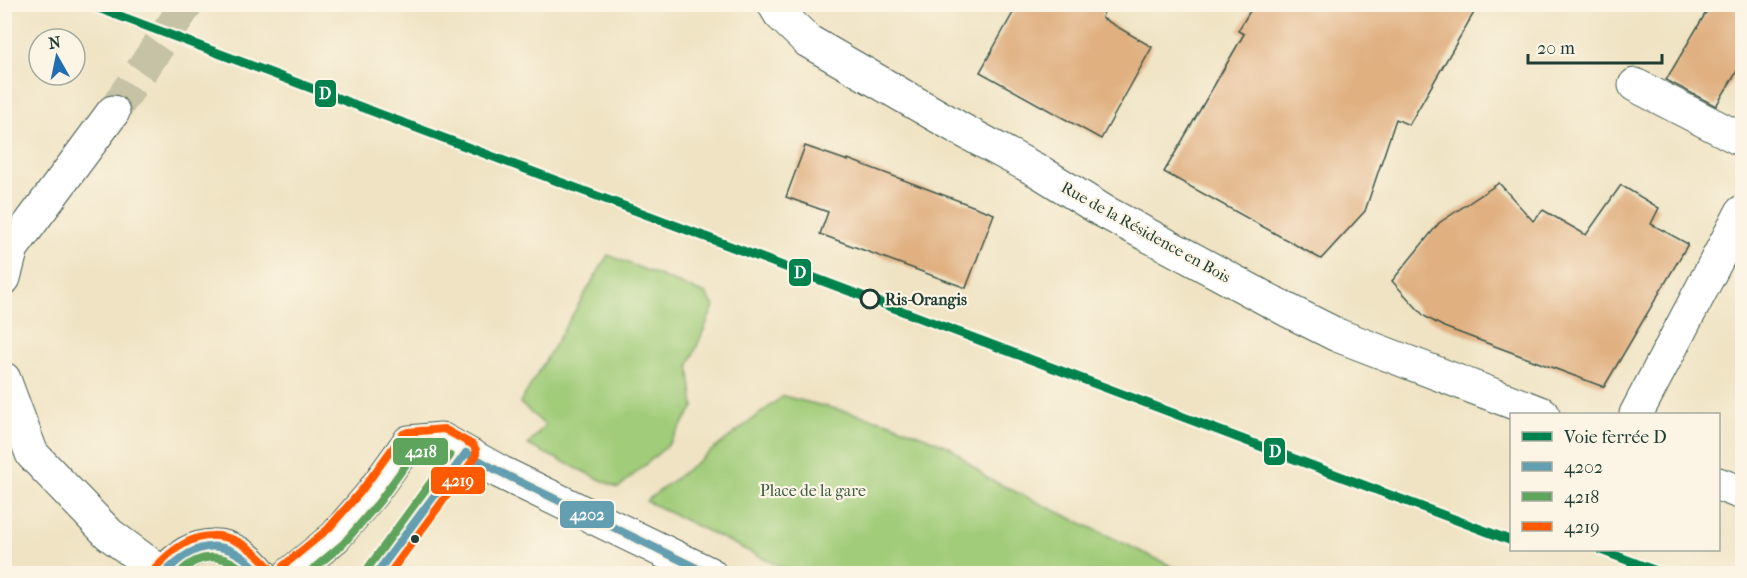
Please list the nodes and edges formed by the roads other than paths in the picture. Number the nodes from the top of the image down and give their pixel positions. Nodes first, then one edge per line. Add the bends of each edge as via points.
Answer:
1 (774, 4) edge
2 (1635, 85) dead end
3 (113, 112) tunnel mouth
4 (1743, 140) edge
5 (1743, 212) edge
6 (4, 279) edge
7 (4, 380) edge
8 (1540, 413) edge
9 (1637, 413) edge
10 (1720, 484) edge
11 (1743, 494) edge
12 (163, 573) edge
13 (261, 573) edge
14 (290, 573) edge
15 (710, 573) edge

1 - 8 street, Rue de la Résidence en Bois via 808,41 1186,256 1337,335
2 - 4 street
3 - 6 street via 12,248
5 - 9 street
7 - 12 street via 32,454 109,534
10 - 11 street
12 - 13 street via 188,551 222,546 238,552
14 - 15 street via 335,537 409,442 441,440

